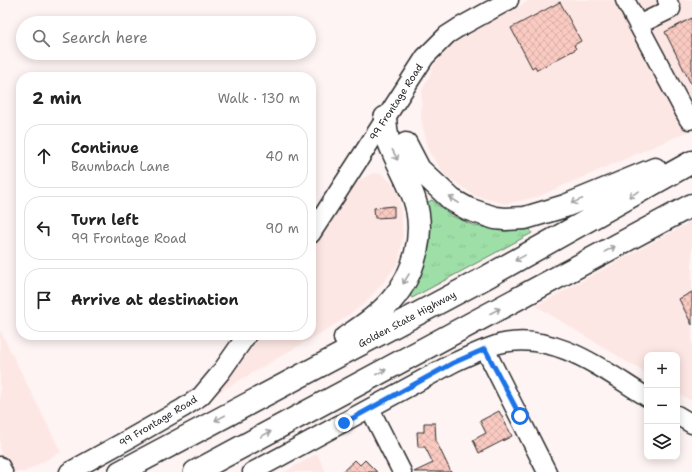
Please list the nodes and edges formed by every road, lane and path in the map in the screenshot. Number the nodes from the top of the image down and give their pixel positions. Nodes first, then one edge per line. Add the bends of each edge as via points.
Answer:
1 (509, 0) edge
2 (625, 0) edge
3 (667, 0) edge
4 (638, 25) junction
5 (385, 118) junction
6 (689, 120) dead end
7 (692, 157) edge
8 (692, 162) edge
9 (692, 205) edge
10 (316, 226) edge
11 (243, 340) edge
12 (485, 349) junction
13 (644, 395) edge
14 (250, 402) junction
15 (370, 409) junction
16 (680, 418) edge
17 (692, 424) edge
18 (0, 466) edge
19 (3, 472) edge
20 (69, 472) edge
21 (120, 472) edge
22 (195, 472) edge
23 (252, 472) edge
24 (402, 472) edge
25 (547, 472) edge

1 - 5 street, 99 Frontage Road via 447,35 425,57
2 - 4 street
3 - 4 street via 671,8
4 - 6 street
7 -> 5 highway via 667,164 565,206 525,218 496,218 468,209 452,200 434,184 419,169 399,130
5 - 10 street, 99 Frontage Road
5 -> 14 highway via 388,141 412,193 418,221 419,236 408,275 391,301 368,323
8 -> 14 highway, Golden State Highway via 483,279
22 -> 9 highway
11 - 20 street, 99 Frontage Road via 201,396 146,430
12 - 13 street via 517,342 554,345 575,354
12 - 15 street via 453,363
12 - 25 street
14 -> 21 highway, Golden State Highway
15 - 23 street
15 - 24 street
16 - 17 street
18 - 19 street

